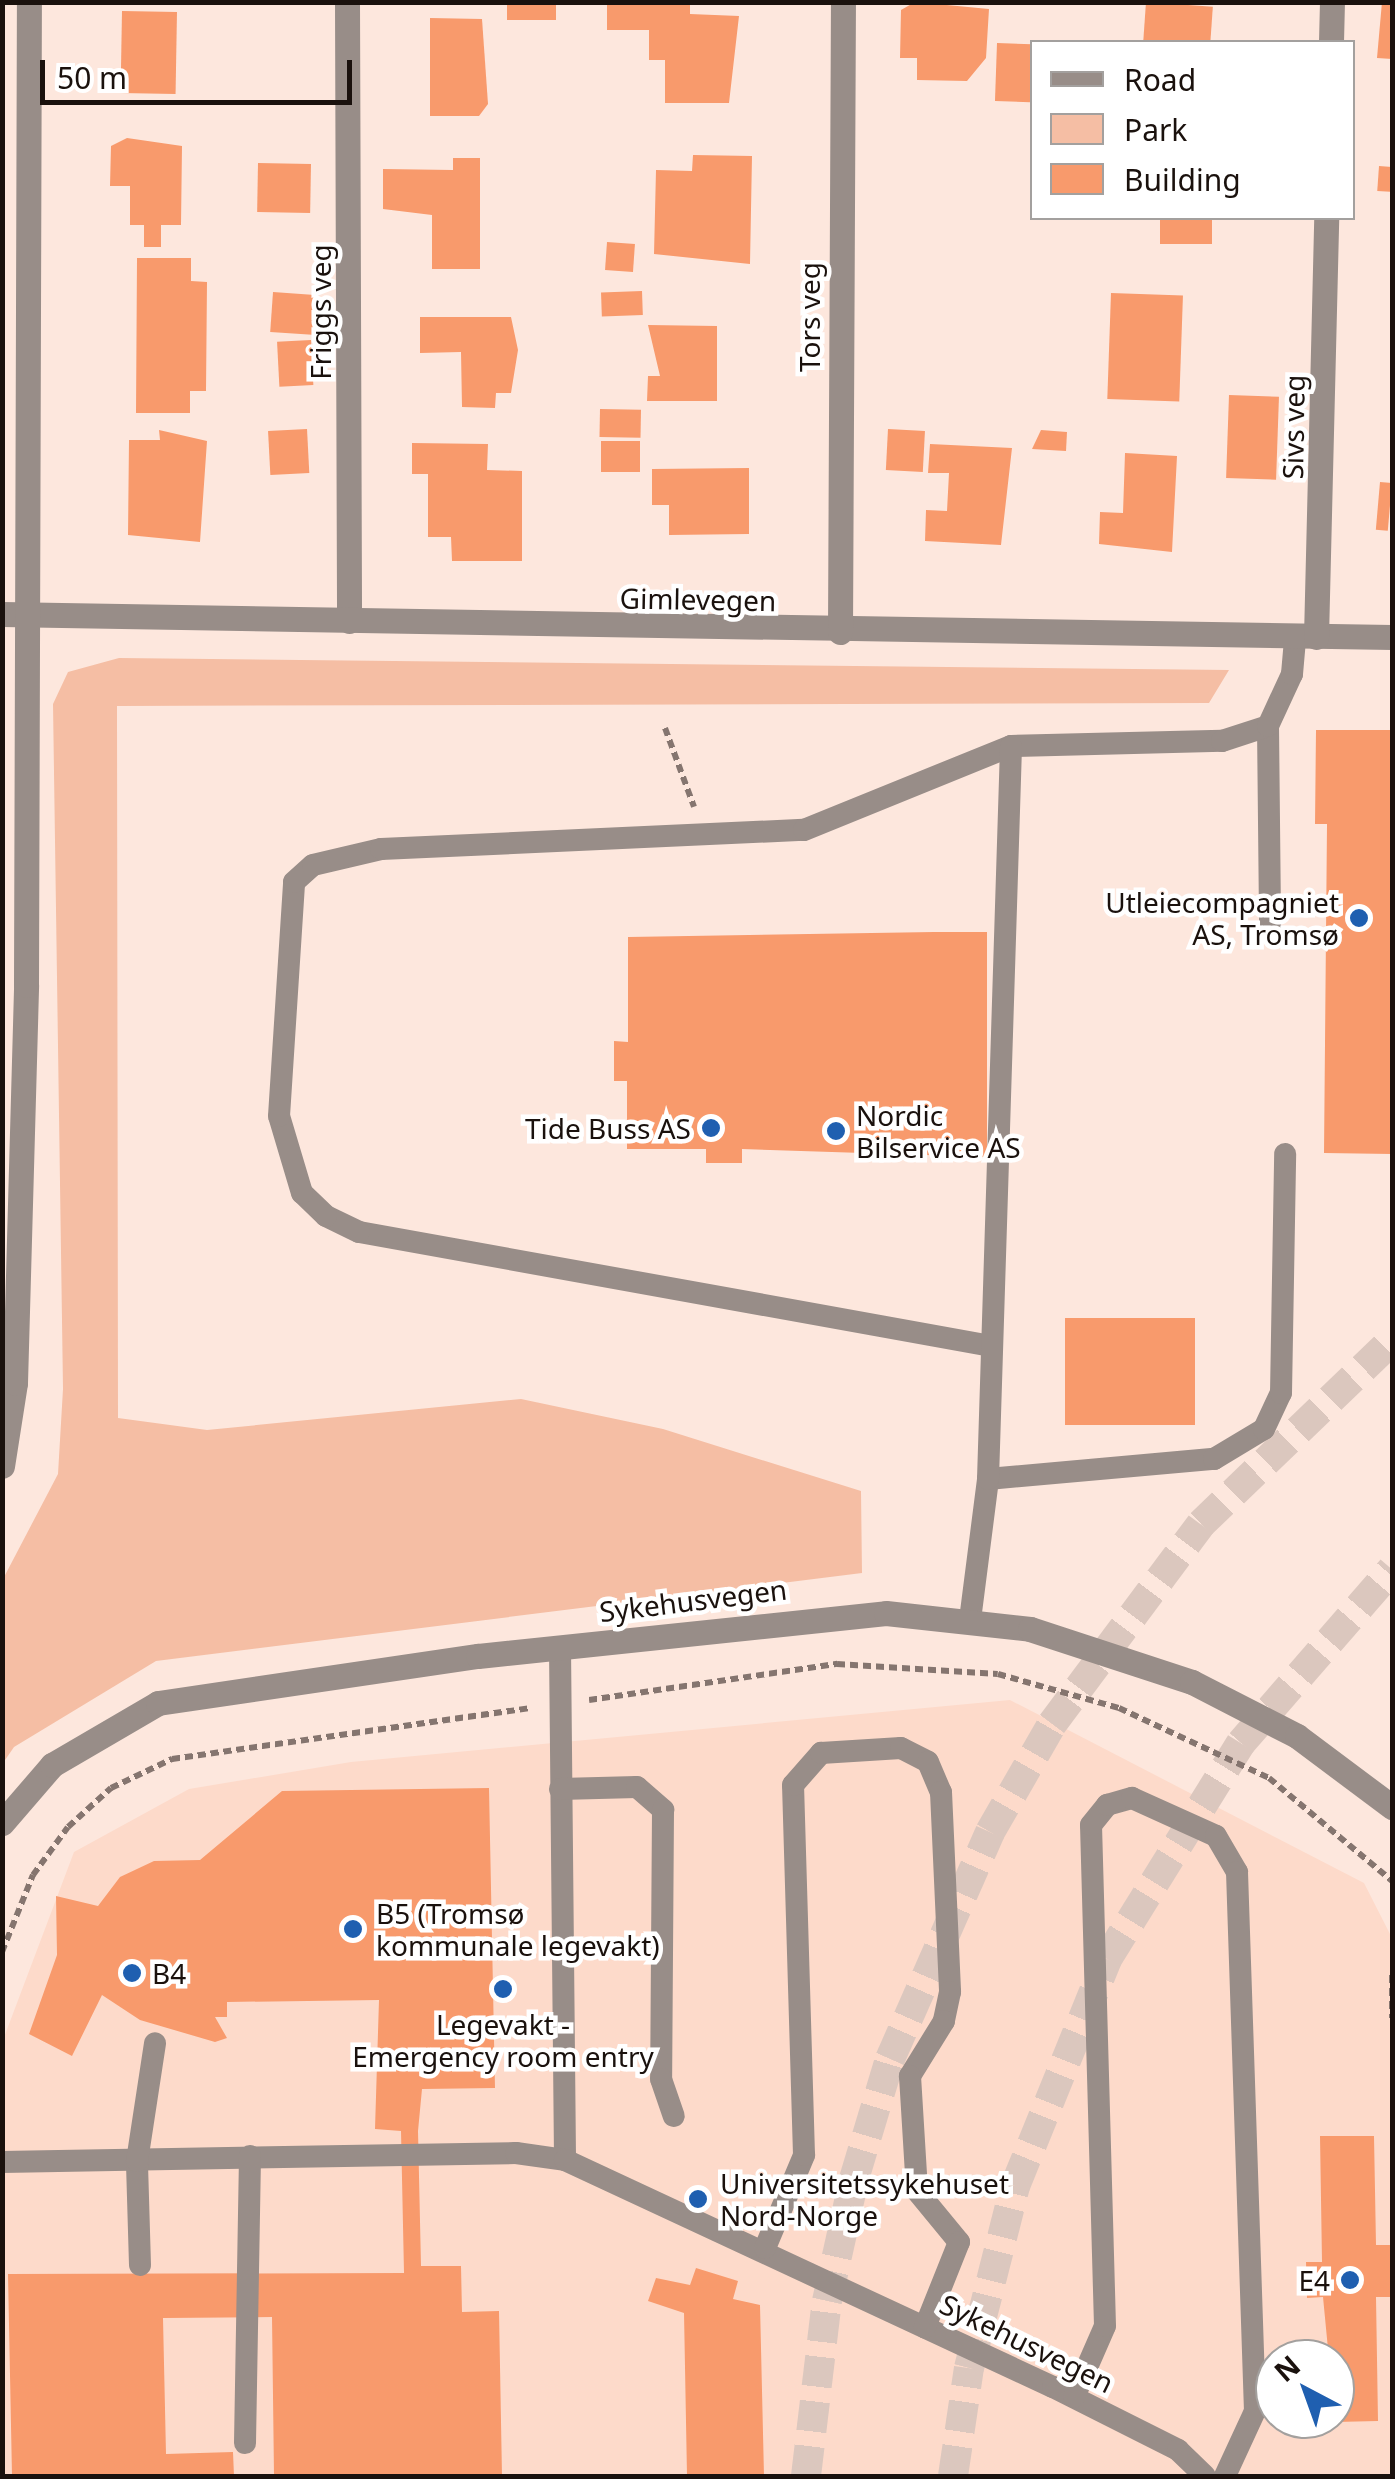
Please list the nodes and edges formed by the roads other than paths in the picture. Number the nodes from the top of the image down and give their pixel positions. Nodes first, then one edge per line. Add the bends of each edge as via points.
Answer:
1 (29, 2) edge
2 (348, 2) edge
3 (844, 2) edge
4 (1332, 2) edge
5 (1330, 40) edge
6 (1326, 220) edge
7 (14, 244) edge
8 (13, 613) edge
9 (349, 621) junction
10 (840, 632) junction
11 (1306, 637) junction
12 (1392, 638) edge
13 (1268, 726) junction
14 (1011, 746) junction
15 (1270, 930) dead end
16 (1285, 1154) dead end
17 (991, 1346) junction
18 (2, 1466) edge
19 (988, 1479) junction
20 (970, 1620) junction
21 (560, 1647) junction
22 (560, 1789) junction
23 (1392, 1807) edge
24 (2, 1823) edge
25 (155, 2043) dead end
26 (674, 2116) dead end
27 (250, 2156) junction
28 (566, 2160) junction
29 (138, 2161) junction
30 (2, 2162) edge
31 (765, 2248) junction
32 (140, 2266) dead end
33 (925, 2327) junction
34 (1074, 2398) junction
35 (245, 2443) dead end
36 (1205, 2476) edge
37 (1225, 2476) edge

1 - 7 street
2 - 9 street, Friggs veg
3 - 10 street, Tors veg
4 - 5 street
6 - 11 street, Sivs veg
7 - 8 street
8 - 9 street, Gimlevegen
8 - 18 street via 21,1236
9 - 10 street, Gimlevegen
10 - 11 street, Gimlevegen
11 - 12 street, Gimlevegen
11 - 13 lane
13 - 14 lane via 1222,741
13 - 15 lane
14 - 17 lane
14 - 17 lane via 804,830 381,849 313,864 294,882 286,908 278,1116 302,1193 359,1232
16 - 19 lane via 1281,1392 1264,1429 1214,1459
17 - 19 lane
19 - 20 lane
20 - 21 street, Sykehusvegen via 814,1615
20 - 23 street, Sykehusvegen via 1110,1651 1192,1682 1297,1736
21 - 22 lane
21 - 24 street, Sykehusvegen via 158,1703 52,1765
22 - 26 lane via 637,1786 664,1810 661,2078
22 - 28 lane
25 - 29 lane
27 - 28 lane, Sykehusvegen
27 - 29 lane, Sykehusvegen
27 - 35 lane
28 - 31 lane, Sykehusvegen
29 - 30 lane, Sykehusvegen
29 - 32 lane
31 - 33 lane, Sykehusvegen
31 - 33 lane via 804,2155 793,1785 821,1753 901,1748 928,1762 941,1792 950,1992 944,2021 910,2076 918,2191 959,2242
33 - 34 lane, Sykehusvegen
34 - 36 lane, Sykehusvegen via 1178,2450
34 - 37 lane via 1105,2326 1091,1825 1107,1805 1132,1798 1216,1836 1238,1872 1255,2411

